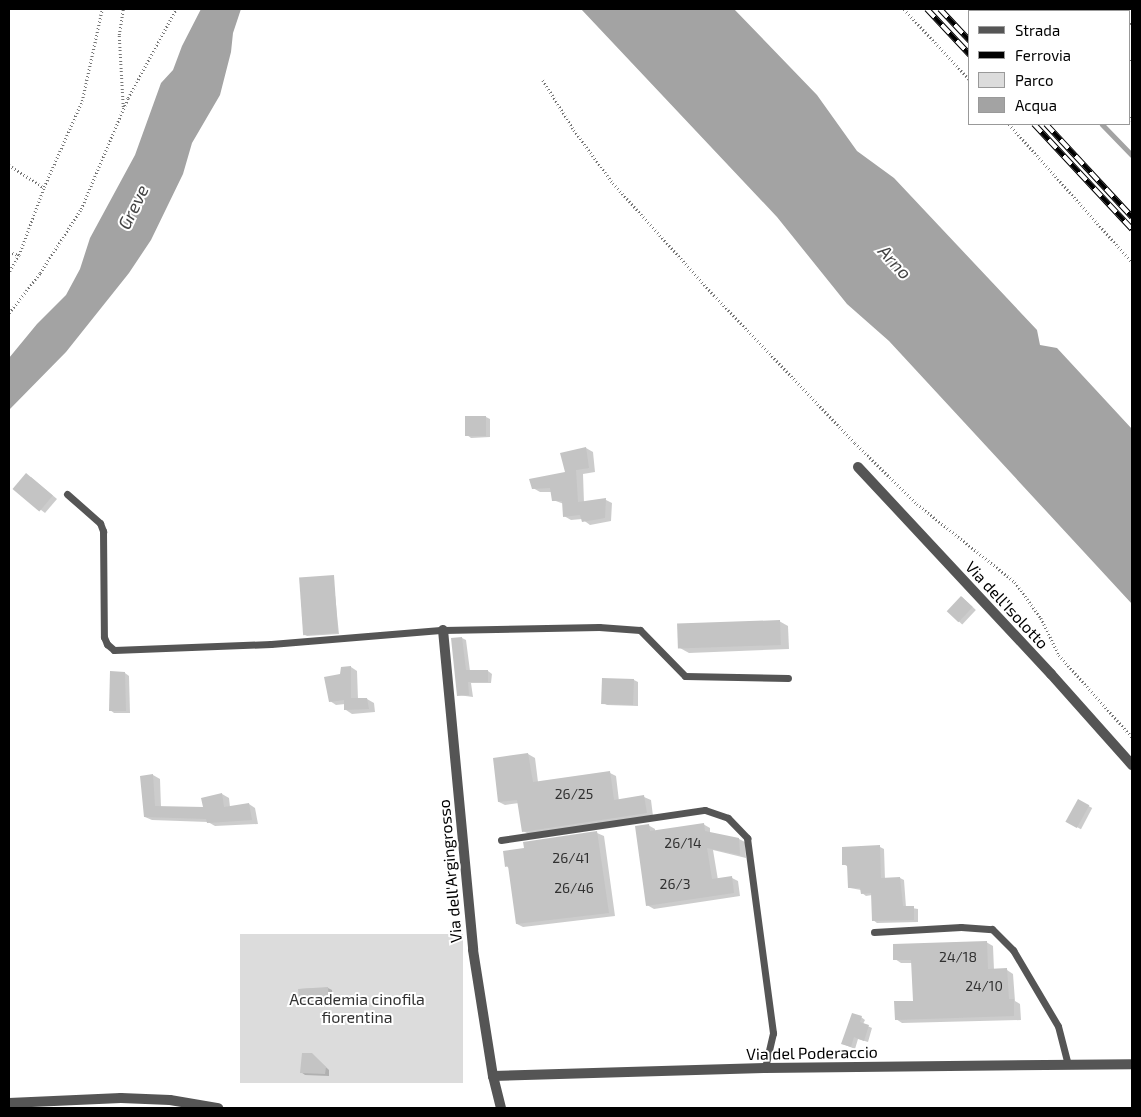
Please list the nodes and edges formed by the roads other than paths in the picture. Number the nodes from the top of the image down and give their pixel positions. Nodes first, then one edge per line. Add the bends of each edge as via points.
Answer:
1 (858, 467) dead end
2 (67, 494) dead end
3 (443, 630) junction
4 (788, 678) dead end
5 (1132, 765) edge
6 (501, 840) dead end
7 (874, 932) dead end
8 (1132, 1064) edge
9 (1068, 1065) junction
10 (765, 1068) junction
11 (493, 1076) junction
12 (9, 1104) edge
13 (218, 1108) edge
14 (501, 1108) edge

1 - 5 street, Via dell'Isolotto
2 - 3 lane via 100,523 103,531 104,637 114,650 271,644
3 - 4 lane via 599,627 640,630 685,676
3 - 11 street, Via dell'Argingrosso via 473,950
6 - 10 lane via 705,810 728,818 747,838 772,1033
7 - 9 lane via 961,927 992,929 1013,950 1058,1026
8 - 9 street, Via del Poderaccio
9 - 10 street, Via del Poderaccio
10 - 11 street, Via del Poderaccio
11 - 14 street, Via dell'Argingrosso
12 - 13 street via 121,1098 170,1100

